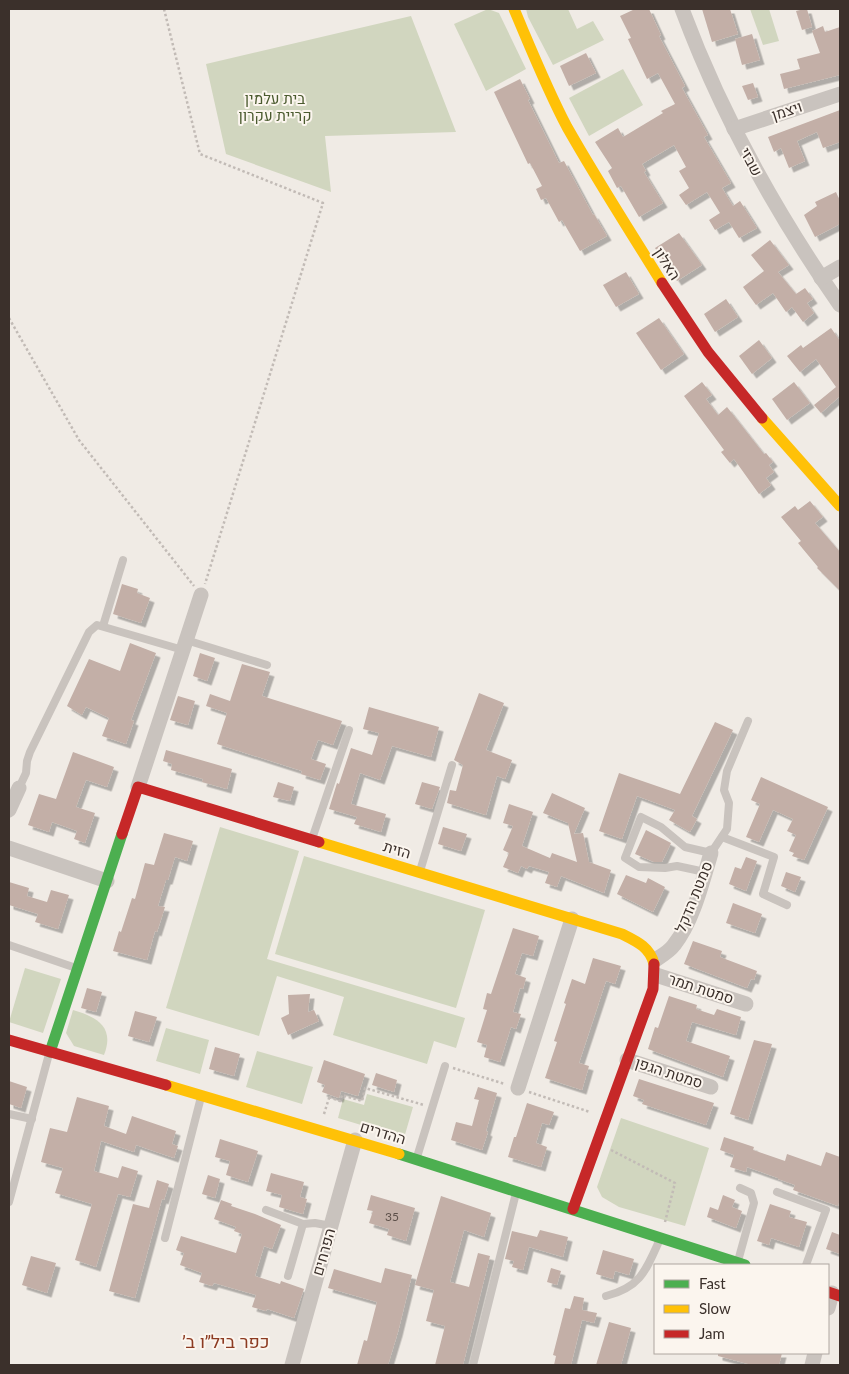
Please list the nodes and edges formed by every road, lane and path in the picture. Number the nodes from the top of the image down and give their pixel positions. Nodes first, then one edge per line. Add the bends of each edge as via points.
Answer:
1 (164, 9) edge
2 (514, 9) edge
3 (682, 9) edge
4 (840, 94) edge
5 (734, 129) junction
6 (840, 267) edge
7 (822, 278) junction
8 (840, 305) edge
9 (9, 318) edge
10 (840, 506) edge
11 (123, 560) dead end
12 (201, 594) junction
13 (103, 626) junction
14 (185, 645) junction
15 (267, 665) dead end
16 (748, 722) dead end
17 (349, 730) dead end
18 (452, 765) dead end
19 (138, 787) junction
20 (20, 788) joint
21 (9, 810) edge
22 (722, 837) junction
23 (312, 840) junction
24 (9, 848) edge
25 (711, 854) junction
26 (420, 872) junction
27 (705, 872) junction
28 (107, 881) junction
29 (787, 905) dead end
30 (572, 919) junction
31 (9, 945) edge
32 (655, 967) junction
33 (78, 968) junction
34 (746, 1004) dead end
35 (9, 1040) edge
36 (50, 1052) junction
37 (627, 1060) junction
38 (446, 1066) dead end
39 (711, 1087) dead end
40 (518, 1088) dead end
41 (202, 1096) junction
42 (433, 1107) junction
43 (9, 1114) edge
44 (32, 1119) junction
45 (320, 1130) junction
46 (356, 1140) junction
47 (597, 1143) junction
48 (417, 1159) junction
49 (740, 1188) dead end
50 (517, 1191) junction
51 (777, 1192) dead end
52 (9, 1202) edge
53 (573, 1209) junction
54 (266, 1210) dead end
55 (303, 1224) junction
56 (331, 1226) junction
57 (164, 1238) dead end
58 (661, 1238) junction
59 (741, 1264) edge
60 (806, 1264) edge
61 (288, 1276) dead end
62 (606, 1296) dead end
63 (292, 1365) edge
64 (473, 1365) edge

1 - 12 path via 200,154 323,203
2 - 10 street, האלון via 567,126 677,307 744,396
3 - 5 street, שבזי
4 - 5 street, ויצמן
5 - 7 street, שבזי via 778,210
6 - 7 street
7 - 8 street, שבזי
9 - 12 path via 79,440
11 - 13 lane
12 - 14 street
13 - 14 lane
13 - 20 lane via 97,625 89,632 30,752
14 - 15 lane
14 - 19 street
16 - 22 lane via 727,770 724,790 729,816
17 - 23 lane
18 - 26 lane
19 - 23 street, הזית
19 - 28 street
20 - 21 street
22 - 25 lane
22 - 29 lane via 774,857 763,894
23 - 26 street, הזית
24 - 28 street
25 - 27 street, סמטת הדקל
25 - 27 lane via 685,847 661,827 641,816 625,858 639,867 677,866
26 - 30 street, הזית
27 - 32 street, סמטת הדקל via 686,924 674,946
28 - 33 street
30 - 32 street, הזית via 636,940 647,950
30 - 40 street
31 - 33 lane
32 - 34 street, סמטת תמר
32 - 37 street via 653,989
33 - 36 street
35 - 36 street, ההדרים
36 - 41 street, ההדרים
36 - 44 lane
37 - 39 street, סמטת הגפן
37 - 47 street
38 - 42 lane
41 - 45 street, ההדרים
41 - 57 lane
42 - 45 path via 365,1088 362,1101 342,1095 340,1101 330,1096
42 - 48 lane
43 - 44 lane
44 - 52 lane
45 - 46 street, ההדרים
46 - 48 street, ההדרים
46 - 56 street, הפרחים
47 - 53 street
47 - 58 path via 675,1183
48 - 50 street, ההדרים
49 - 59 lane via 751,1193 754,1203
50 - 53 street, ההדרים
50 - 64 lane
51 - 60 lane via 826,1210
53 - 58 street, ההדרים
54 - 55 lane
55 - 56 lane
55 - 61 lane
56 - 63 street, הפרחים
58 - 59 street, ההדרים
58 - 62 lane via 641,1276 631,1286

